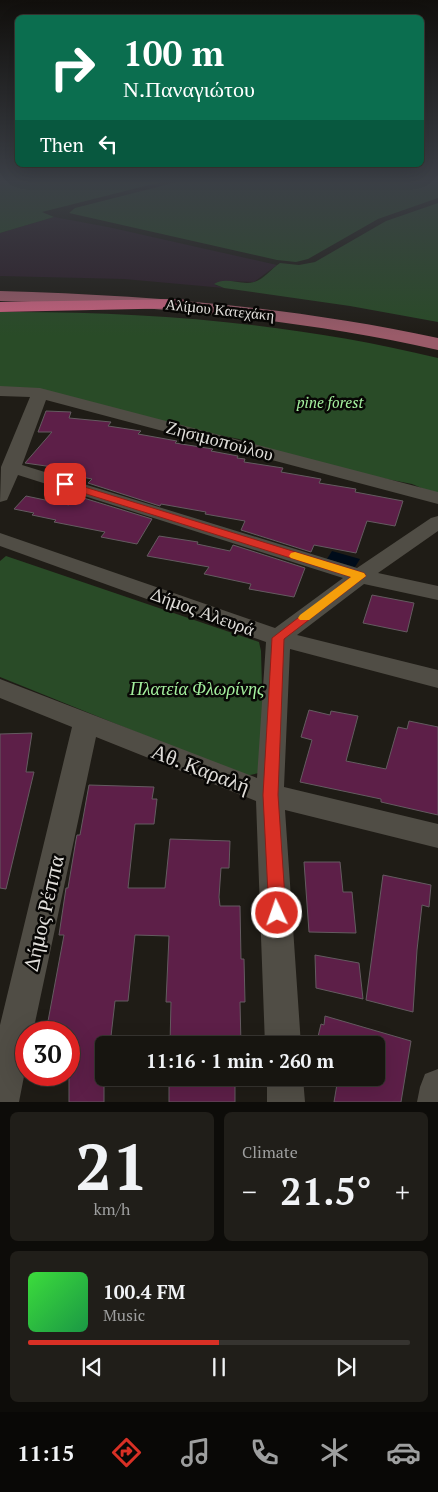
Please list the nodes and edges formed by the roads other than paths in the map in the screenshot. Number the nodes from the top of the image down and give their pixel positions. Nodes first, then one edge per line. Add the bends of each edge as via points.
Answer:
1 (0, 287) edge
2 (0, 296) edge
3 (179, 304) junction
4 (0, 307) edge
5 (438, 333) edge
6 (438, 344) edge
7 (0, 391) edge
8 (40, 393) junction
9 (10, 467) junction
10 (0, 496) edge
11 (438, 498) edge
12 (438, 522) edge
13 (0, 539) edge
14 (360, 576) junction
15 (438, 593) edge
16 (278, 638) junction
17 (438, 679) edge
18 (0, 688) edge
19 (86, 724) junction
20 (270, 795) junction
21 (438, 836) edge
22 (283, 1036) edge
23 (285, 1086) edge
24 (438, 1087) edge
25 (0, 1102) edge
26 (286, 1102) edge
27 (436, 1102) edge

1 - 5 main road, Αλίμου Κατεχάκη via 211,297 333,312
2 - 3 main road, Αλίμου Κατεχάκη
3 - 4 highway
3 - 6 main road, Αλίμου Κατεχάκη via 346,325
7 - 8 street, Ζησιμοπούλου
8 - 9 street
8 - 11 street, Ζησιμοπούλου
9 - 10 street
9 - 14 street
12 - 14 street
13 - 16 street, Δήμος Αλευρά
14 - 15 street
14 - 16 street
16 - 17 street, Δήμος Αλευρά
16 - 20 street
18 - 19 street, Αθ. Καραλή
19 - 20 street, Αθ. Καραλή
19 - 25 street, Δήμος Ρέππα
20 - 21 street, Αθ. Καραλή
20 - 22 street
23 - 26 street
24 - 27 street

